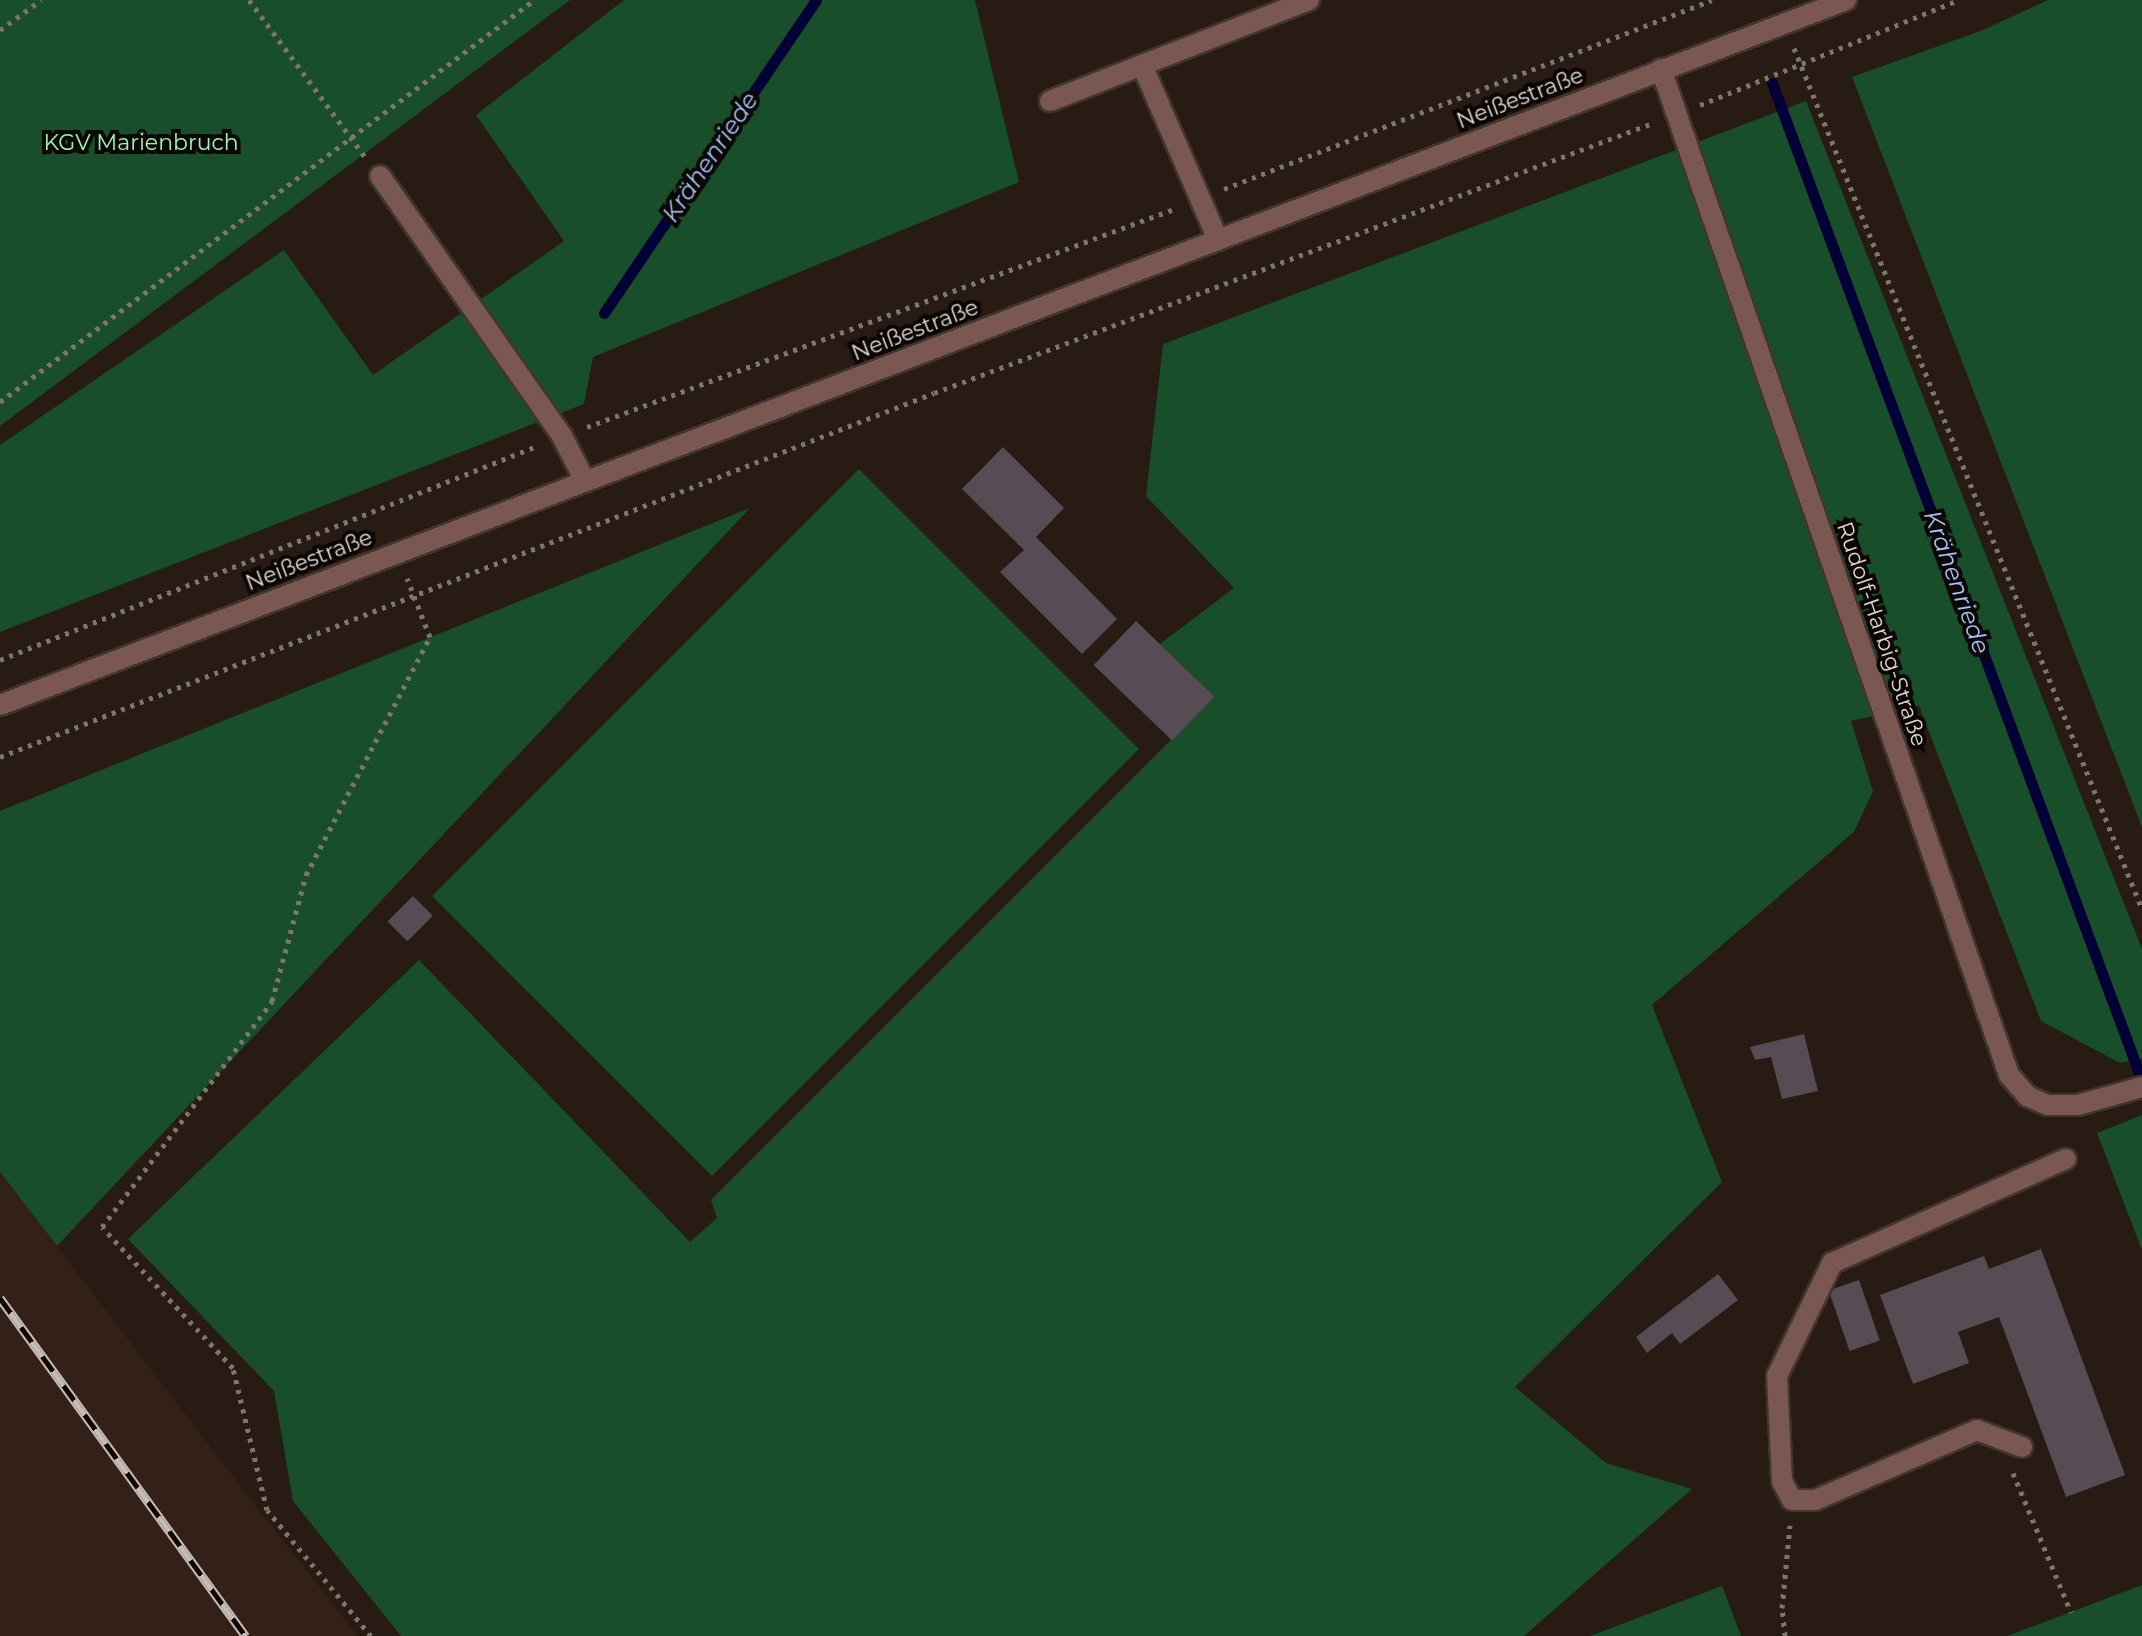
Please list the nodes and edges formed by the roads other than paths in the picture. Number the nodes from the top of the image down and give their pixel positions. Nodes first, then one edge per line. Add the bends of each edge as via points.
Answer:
1 (1309, 0) edge
2 (1846, 0) edge
3 (1142, 65) junction
4 (1661, 69) junction
5 (1050, 101) dead end
6 (380, 176) road end
7 (1218, 240) junction
8 (585, 481) junction
9 (0, 705) edge
10 (2142, 1087) edge
11 (2066, 1159) dead end
12 (2022, 1447) dead end

1 - 3 street
2 - 4 street, Neißestraße
3 - 5 street
3 - 7 street
4 - 7 street, Neißestraße
4 - 10 street, Rudolf-Harbig-Straße via 2009,1075 2027,1096 2047,1105 2078,1105
6 - 8 street via 562,436
7 - 8 street, Neißestraße
8 - 9 street, Neißestraße
11 - 12 street via 1832,1263 1777,1376 1782,1481 1792,1500 1815,1500 1977,1430

